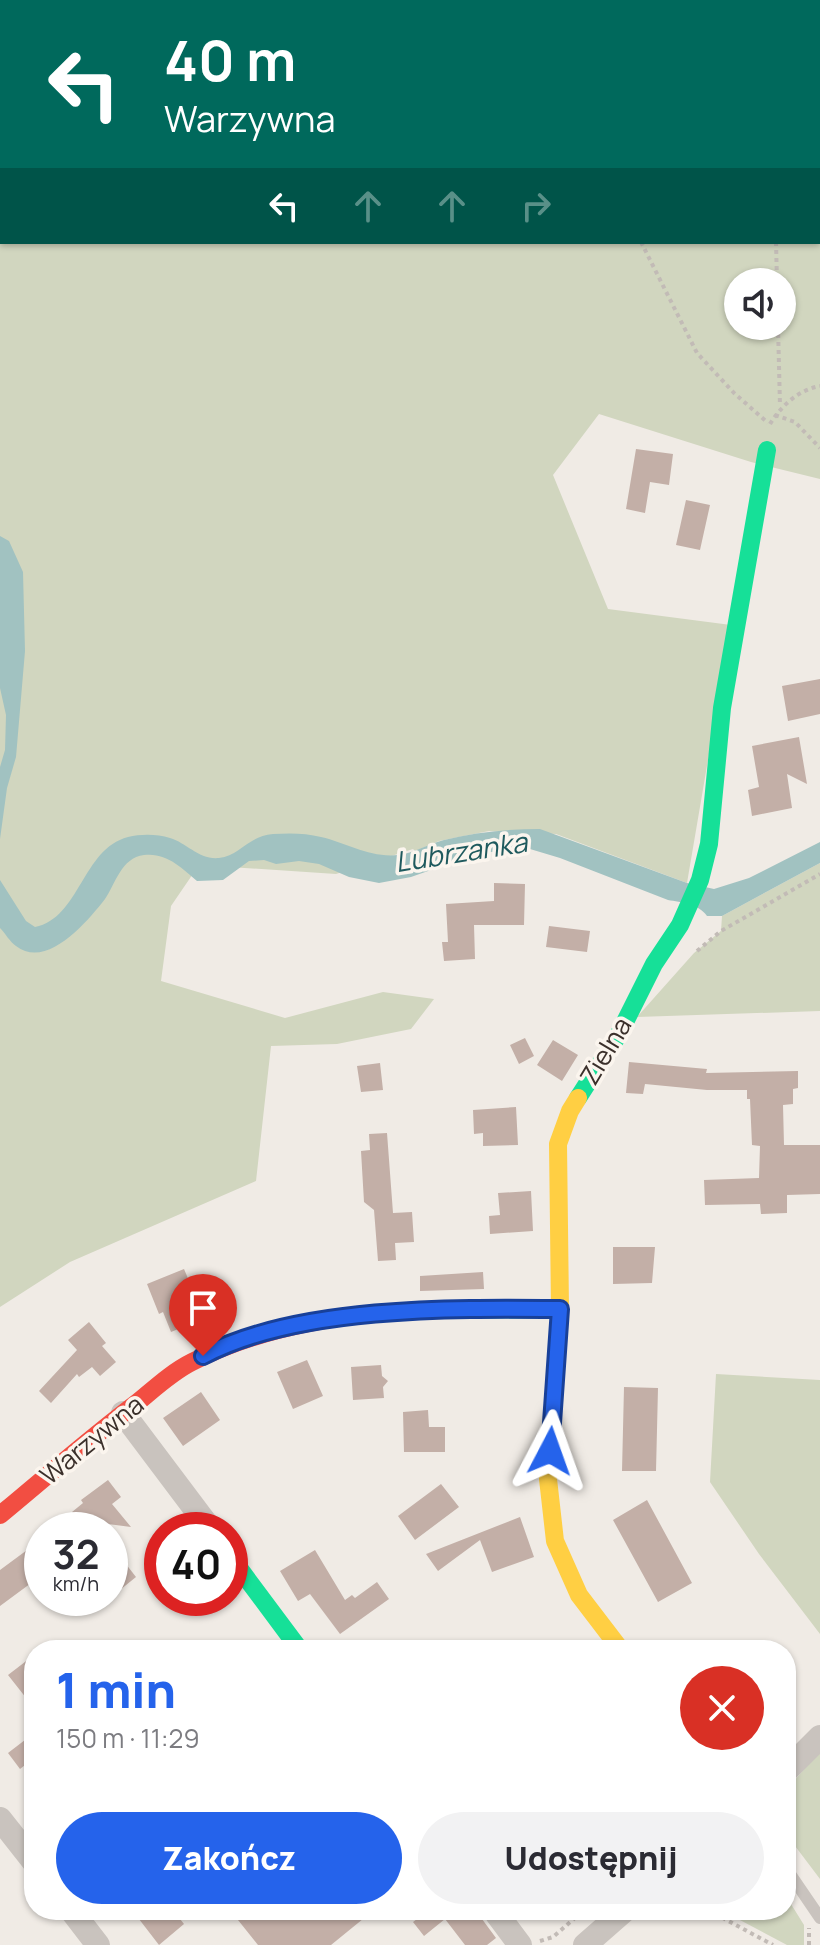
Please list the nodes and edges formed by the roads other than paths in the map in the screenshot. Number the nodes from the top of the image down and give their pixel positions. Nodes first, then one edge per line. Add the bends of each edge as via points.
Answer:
1 (767, 450) dead end
2 (560, 1309) junction
3 (123, 1413) junction
4 (197, 1512) edge
5 (0, 1515) edge
6 (248, 1580) edge
7 (293, 1640) edge
8 (613, 1640) edge
9 (820, 1737) edge
10 (796, 1761) edge
11 (0, 1819) edge
12 (24, 1849) edge
13 (796, 1883) edge
14 (820, 1918) edge
15 (79, 1920) edge
16 (501, 1920) edge
17 (614, 1920) edge
18 (98, 1945) edge
19 (520, 1945) edge
20 (585, 1945) edge

1 - 2 street, Zielna via 722,708 709,844 700,880 619,1034 570,1111 558,1144
2 - 3 street, Warzywna via 360,1316 262,1332 188,1364
2 - 8 street, Zielna via 548,1479 555,1541 579,1595
3 - 4 street
3 - 5 street, Warzywna
6 - 7 street
9 - 10 street
11 - 12 street
13 - 14 lane
15 - 18 street
16 - 19 street
17 - 20 street

